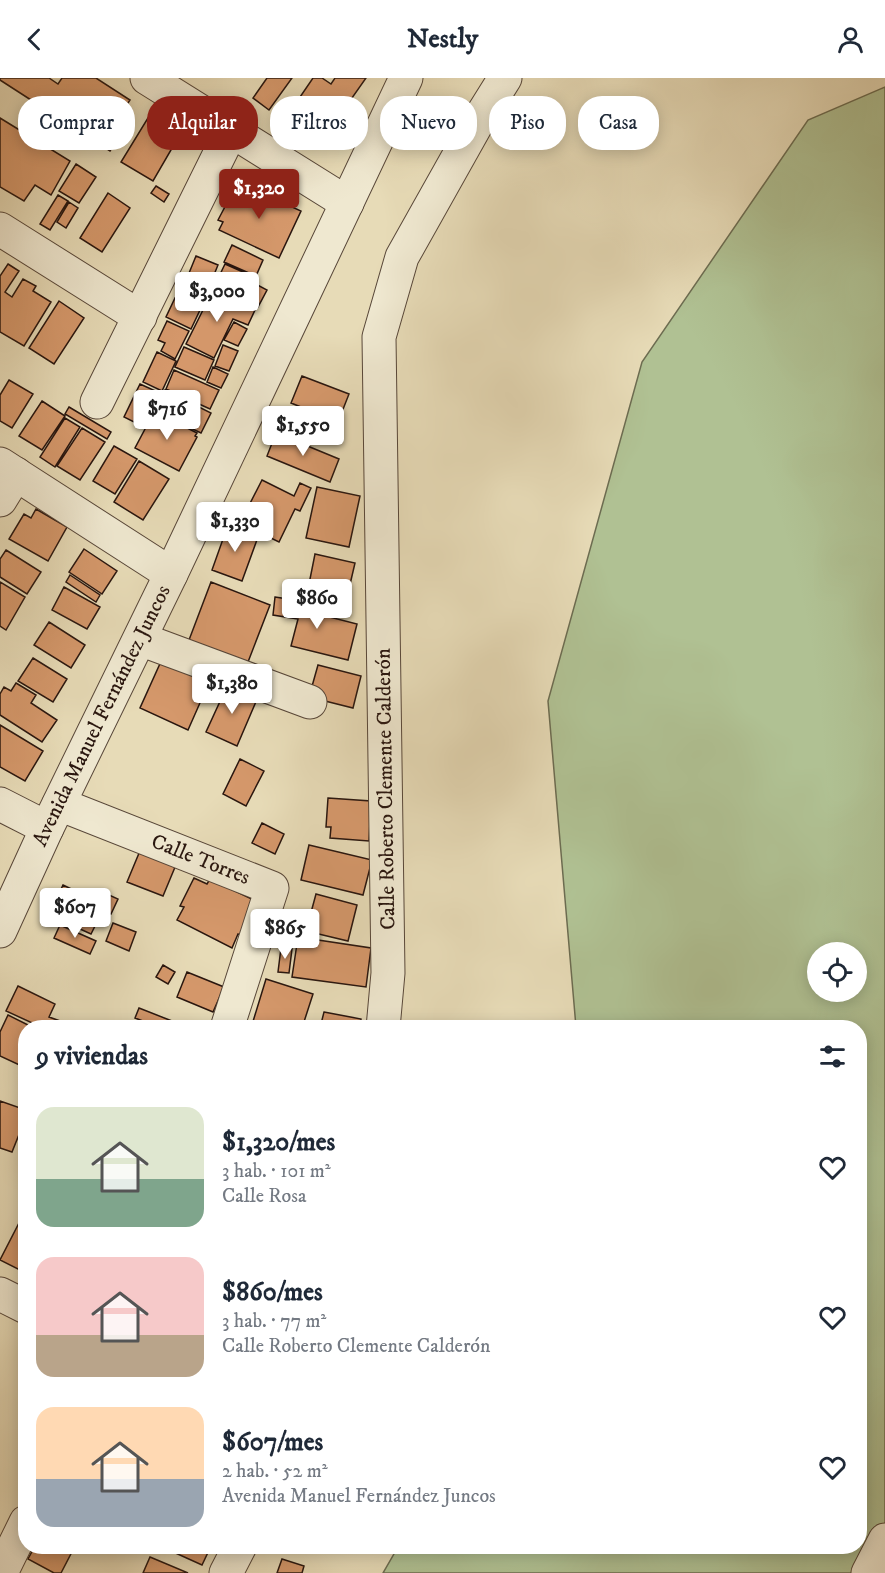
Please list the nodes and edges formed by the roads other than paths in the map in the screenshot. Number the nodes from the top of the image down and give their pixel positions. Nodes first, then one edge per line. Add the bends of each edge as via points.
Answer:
1 (147, 78) edge
2 (406, 78) edge
3 (505, 78) edge
4 (176, 96) edge
5 (258, 148) edge
6 (222, 150) edge
7 (348, 203) junction
8 (0, 229) edge
9 (140, 317) junction
10 (97, 402) dead end
11 (5, 479) edge
12 (171, 574) junction
13 (140, 639) junction
14 (310, 702) dead end
15 (0, 804) edge
16 (53, 816) junction
17 (0, 932) edge
18 (230, 1020) edge
19 (383, 1020) edge
20 (0, 1294) edge
21 (18, 1303) edge
22 (18, 1538) edge
23 (885, 1540) edge
24 (236, 1554) edge
25 (0, 1573) edge
26 (226, 1573) edge
27 (868, 1573) edge

1 - 4 street
2 - 7 street, Avenida Manuel Fernández Juncos
3 - 19 street, Calle Roberto Clemente Calderón via 402,257 379,337 388,973
5 - 7 street
6 - 9 street
7 - 12 street, Avenida Manuel Fernández Juncos
8 - 9 street
9 - 10 street
11 - 12 street
12 - 13 street, Avenida Manuel Fernández Juncos
13 - 14 street
13 - 16 street, Avenida Manuel Fernández Juncos
15 - 16 street
16 - 17 street, Avenida Manuel Fernández Juncos
16 - 18 street, Calle Torres via 272,888
20 - 21 street
22 - 25 street
23 - 27 street
24 - 26 street

